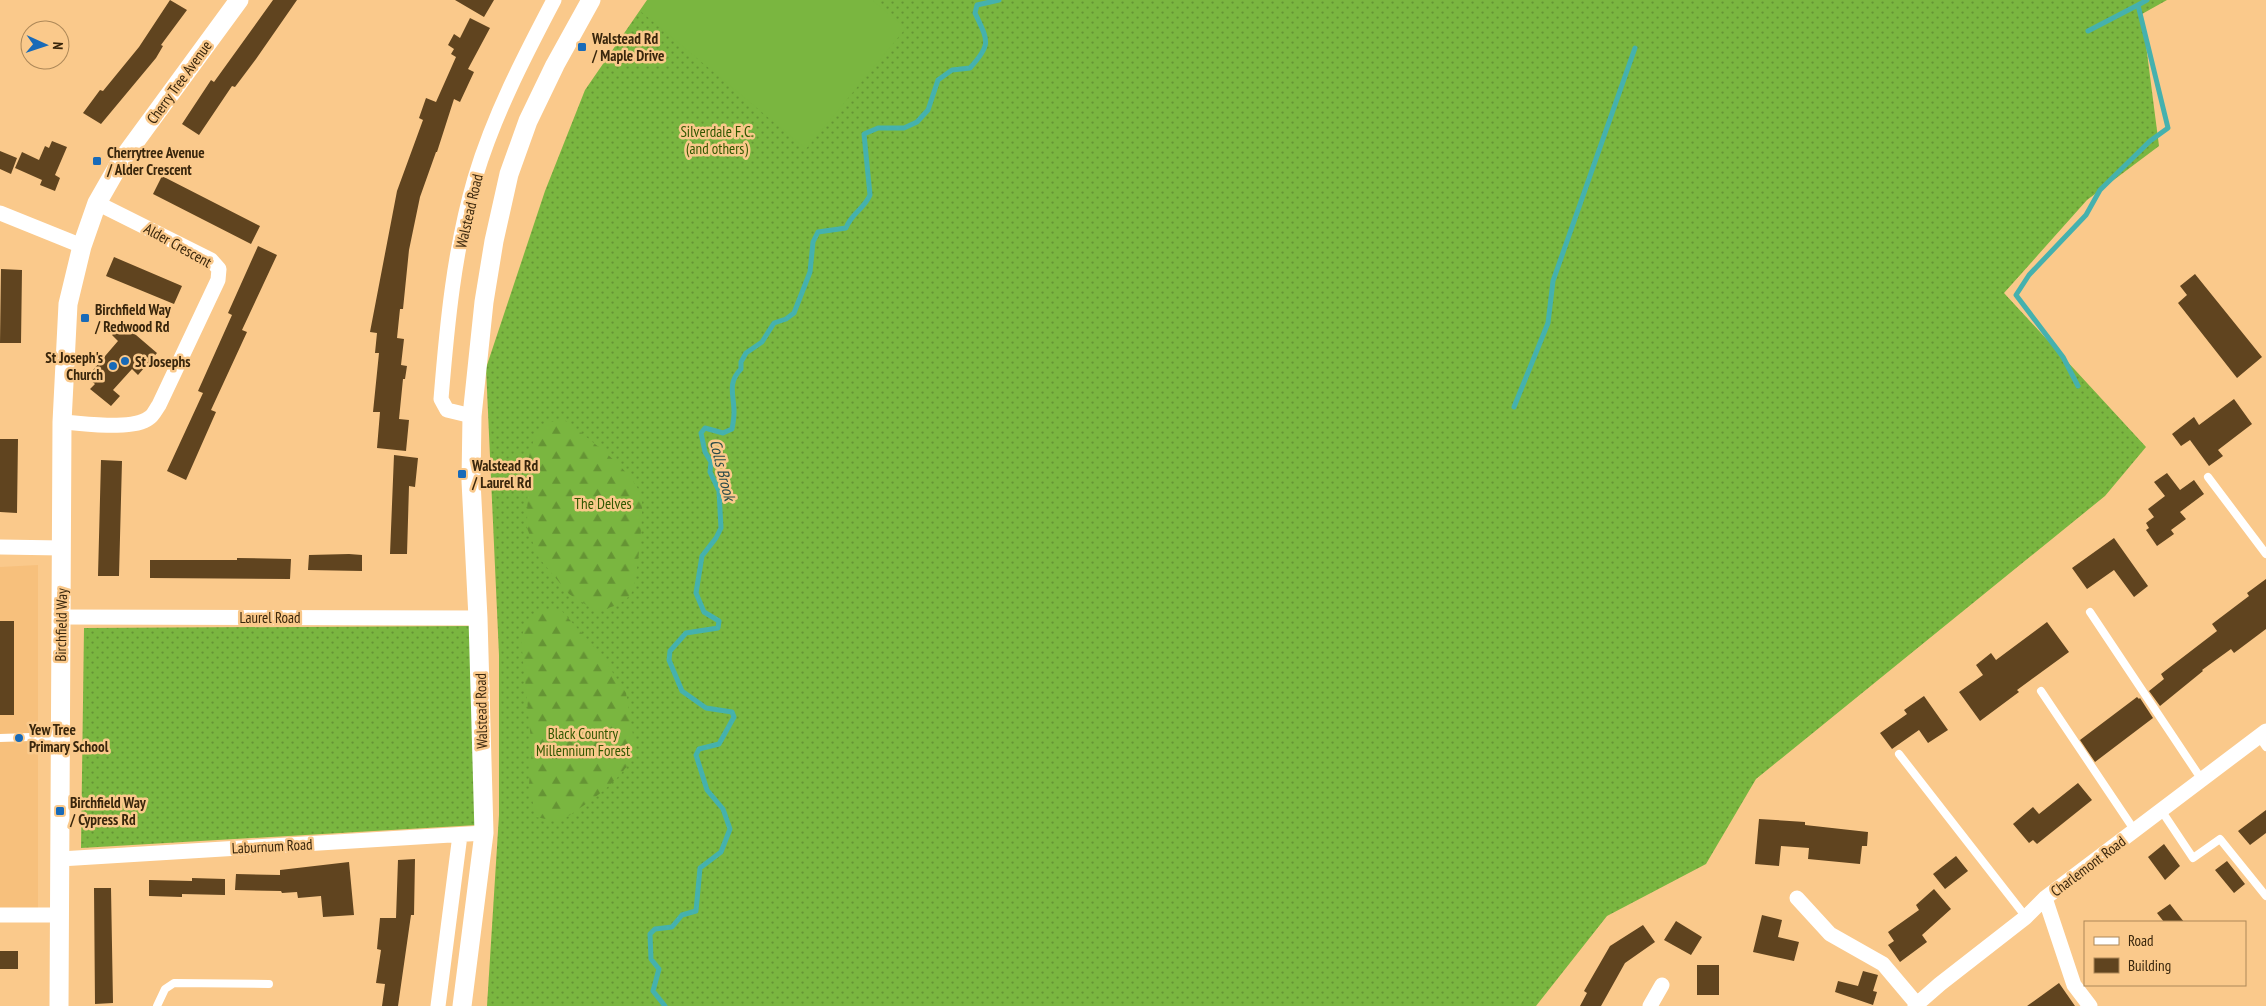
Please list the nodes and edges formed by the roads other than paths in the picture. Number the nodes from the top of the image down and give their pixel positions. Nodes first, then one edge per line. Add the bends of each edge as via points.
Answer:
1 (554, 0) edge
2 (235, 1) edge
3 (587, 1) edge
4 (97, 203) junction
5 (0, 213) edge
6 (82, 246) junction
7 (472, 416) junction
8 (62, 422) junction
9 (2208, 477) dead end
10 (0, 548) edge
11 (62, 548) junction
12 (2266, 554) edge
13 (2090, 612) dead end
14 (61, 617) junction
15 (478, 618) junction
16 (2041, 691) dead end
17 (60, 736) junction
18 (0, 738) edge
19 (2264, 738) edge
20 (1899, 754) dead end
21 (2202, 780) junction
22 (2161, 810) junction
23 (2134, 831) junction
24 (484, 833) junction
25 (460, 835) junction
26 (60, 859) junction
27 (2266, 896) edge
28 (1797, 898) dead end
29 (2045, 898) junction
30 (60, 915) junction
31 (0, 916) edge
32 (2026, 918) junction
33 (269, 984) dead end
34 (1662, 985) dead end
35 (1916, 1004) edge
36 (59, 1006) edge
37 (157, 1006) edge
38 (438, 1006) edge
39 (462, 1006) edge
40 (1650, 1006) edge
41 (2090, 1006) edge

1 - 7 street, Walstead Road via 496,120 463,227 452,291 441,399 447,410
2 - 4 street, Cherry Tree Avenue via 121,161
3 - 7 street, Walstead Road via 528,120 509,174 484,302
4 - 6 street, Cherry Tree Avenue
4 - 8 street, Alder Crescent via 211,260 218,269 218,280 159,405 149,418 133,424 116,425
5 - 6 street
6 - 8 street, Birchfield Way via 68,304
7 - 15 street, Walstead Road via 471,480
8 - 11 street, Birchfield Way
9 - 12 lane
10 - 11 street
11 - 14 street, Birchfield Way
13 - 21 lane
14 - 15 street, Laurel Road
14 - 17 street, Birchfield Way
15 - 24 street, Walstead Road
16 - 23 lane
17 - 18 lane
17 - 26 street, Birchfield Way
19 - 21 street, Charlemont Road
20 - 32 lane
21 - 22 street, Charlemont Road
22 - 23 street, Charlemont Road
22 - 27 lane via 2193,858 2220,839
23 - 29 street, Charlemont Road
24 - 25 street, Laburnum Road
24 - 39 street, Walstead Road
25 - 26 street, Laburnum Road
25 - 38 street
26 - 30 street, Birchfield Way
28 - 35 street via 1830,934 1883,964
29 - 32 street, Charlemont Road
29 - 41 street via 2074,984
30 - 31 street
30 - 36 street, Birchfield Way
32 - 35 street, Charlemont Road
33 - 37 lane via 174,983 165,989
34 - 40 street

